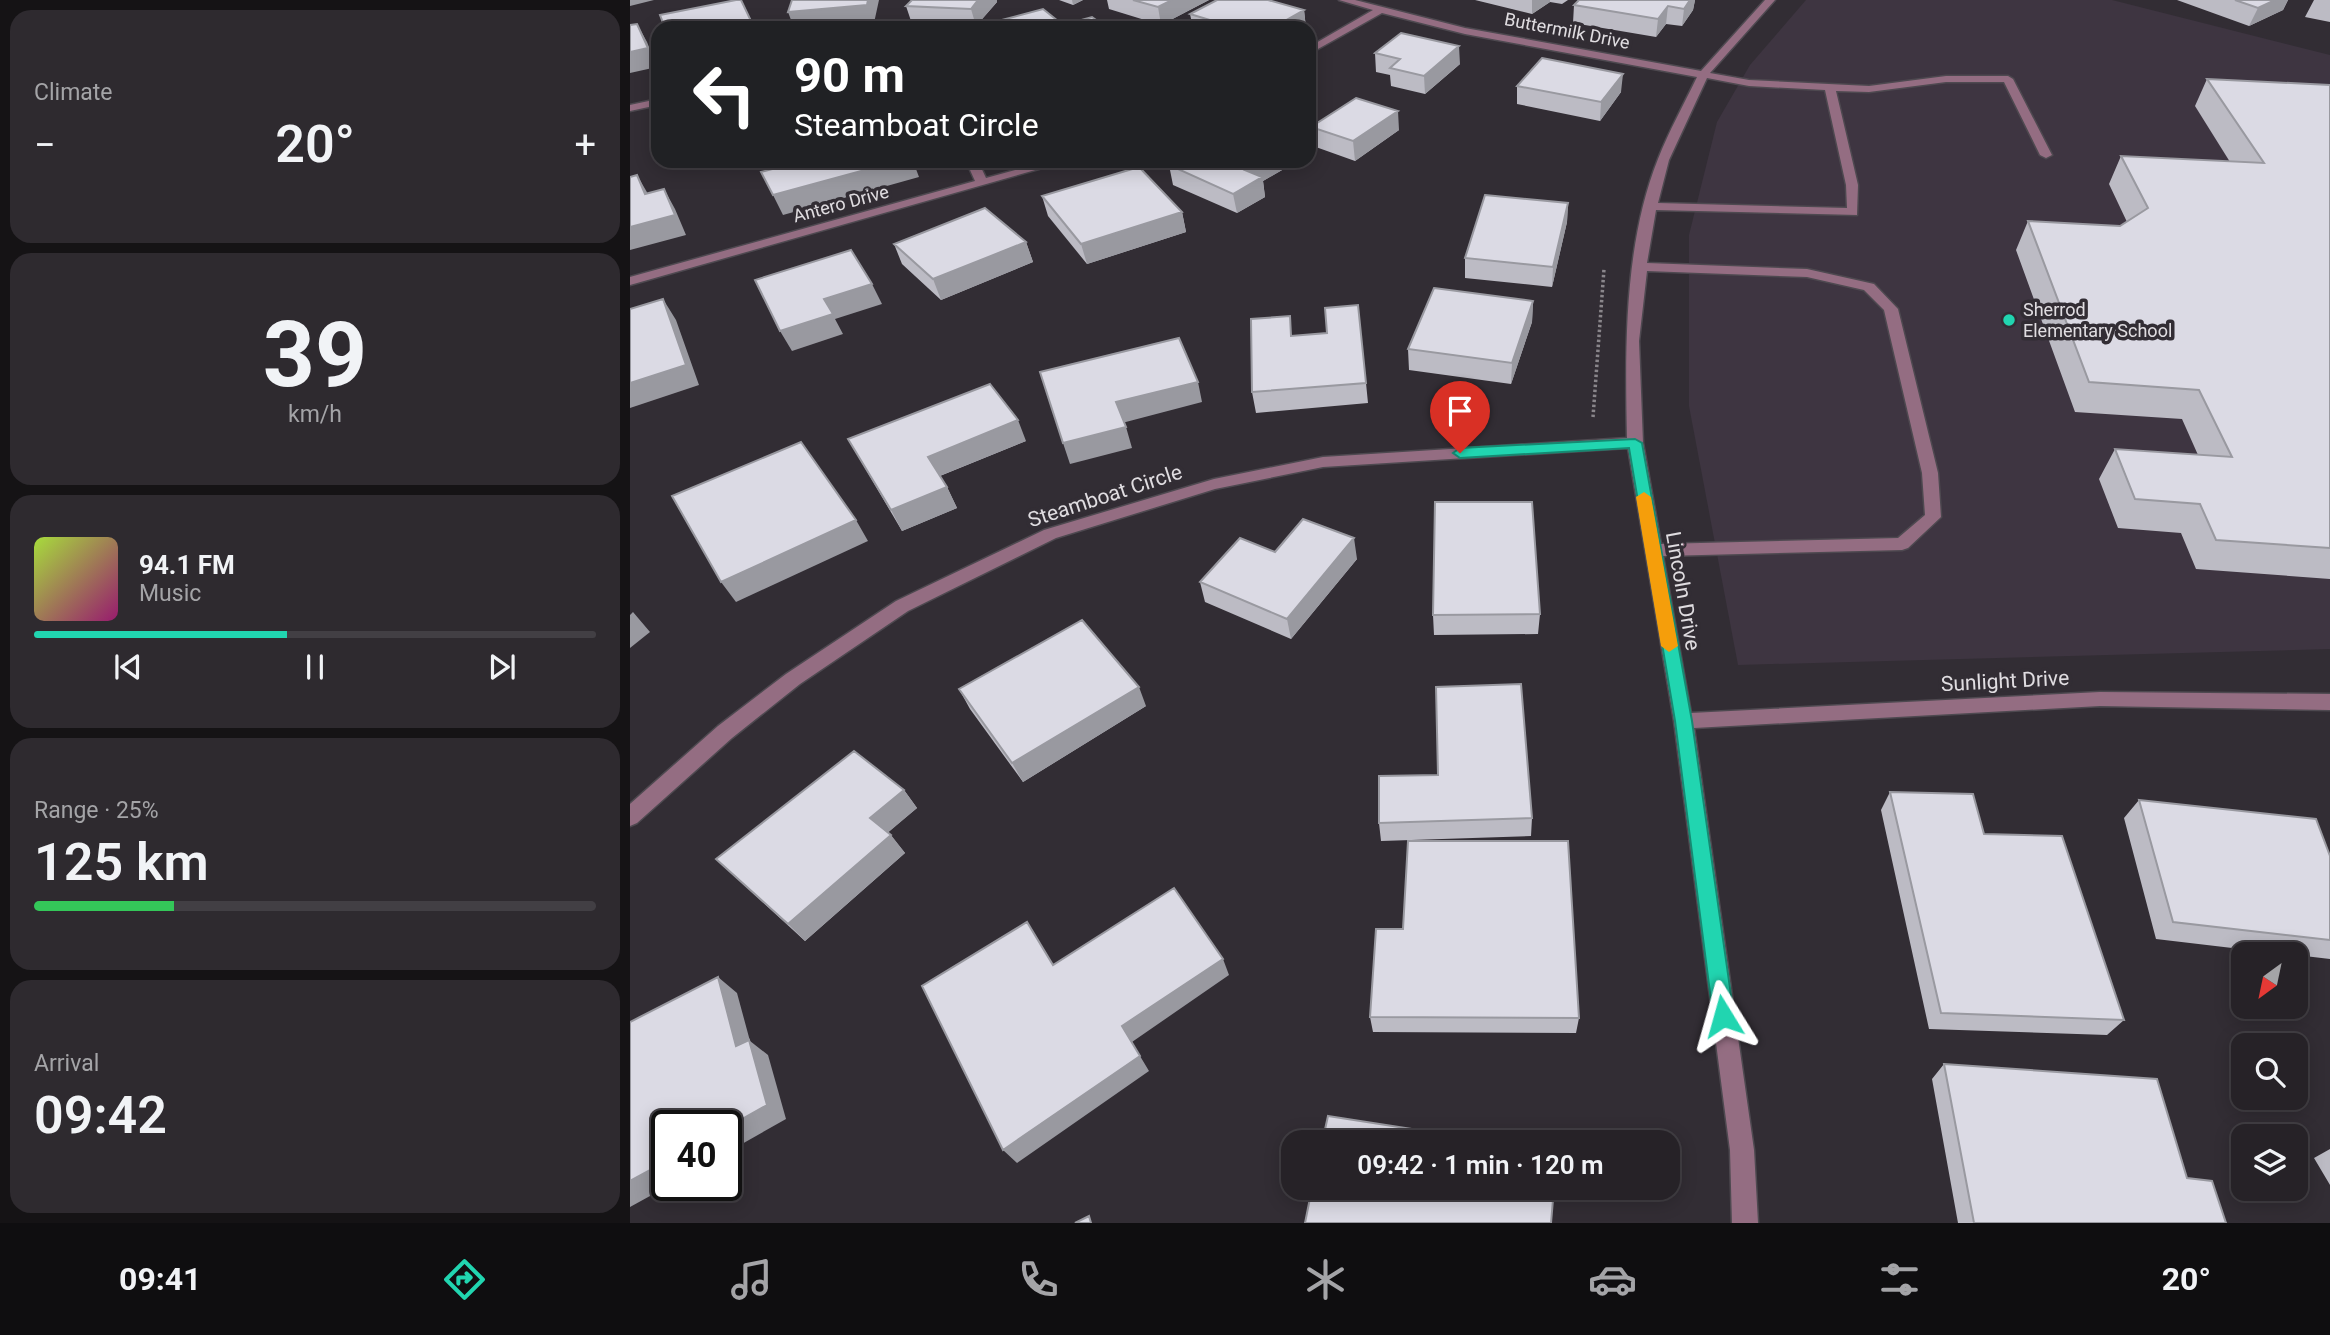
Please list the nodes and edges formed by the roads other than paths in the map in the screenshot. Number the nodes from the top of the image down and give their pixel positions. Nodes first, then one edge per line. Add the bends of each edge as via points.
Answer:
1 (1344, 0) edge
2 (1770, 0) edge
3 (1380, 10) junction
4 (1316, 47) edge
5 (1703, 75) junction
6 (1830, 88) junction
7 (651, 104) edge
8 (630, 108) edge
9 (2046, 155) dead end
10 (975, 168) edge
11 (1036, 168) edge
12 (982, 183) junction
13 (1650, 206) junction
14 (1640, 267) junction
15 (630, 281) edge
16 (1635, 443) junction
17 (1652, 550) junction
18 (2330, 702) edge
19 (1683, 721) junction
20 (630, 817) edge
21 (1745, 1223) edge

1 - 3 street, Buttermilk Drive
2 - 5 street, Lincoln Drive
3 - 4 street
3 - 5 street, Buttermilk Drive via 1465,31
5 - 6 street, Buttermilk Drive
5 - 13 street, Lincoln Drive via 1663,160
6 - 9 street, Buttermilk Drive via 2008,79
6 - 13 street via 1852,185 1853,212
7 - 8 street
10 - 12 street
11 - 12 street, Antero Drive
12 - 15 street, Antero Drive
13 - 14 street, Lincoln Drive
14 - 16 street, Lincoln Drive via 1632,341
14 - 17 street via 1807,273 1869,287 1891,309 1930,473 1933,517 1902,544
16 - 17 street, Lincoln Drive
16 - 20 street, Steamboat Circle via 1323,462 1214,484 1050,534 902,606 804,671 724,732
17 - 19 street, Lincoln Drive
18 - 19 street, Sunlight Drive via 2100,699
19 - 21 street, Lincoln Drive via 1742,1150

